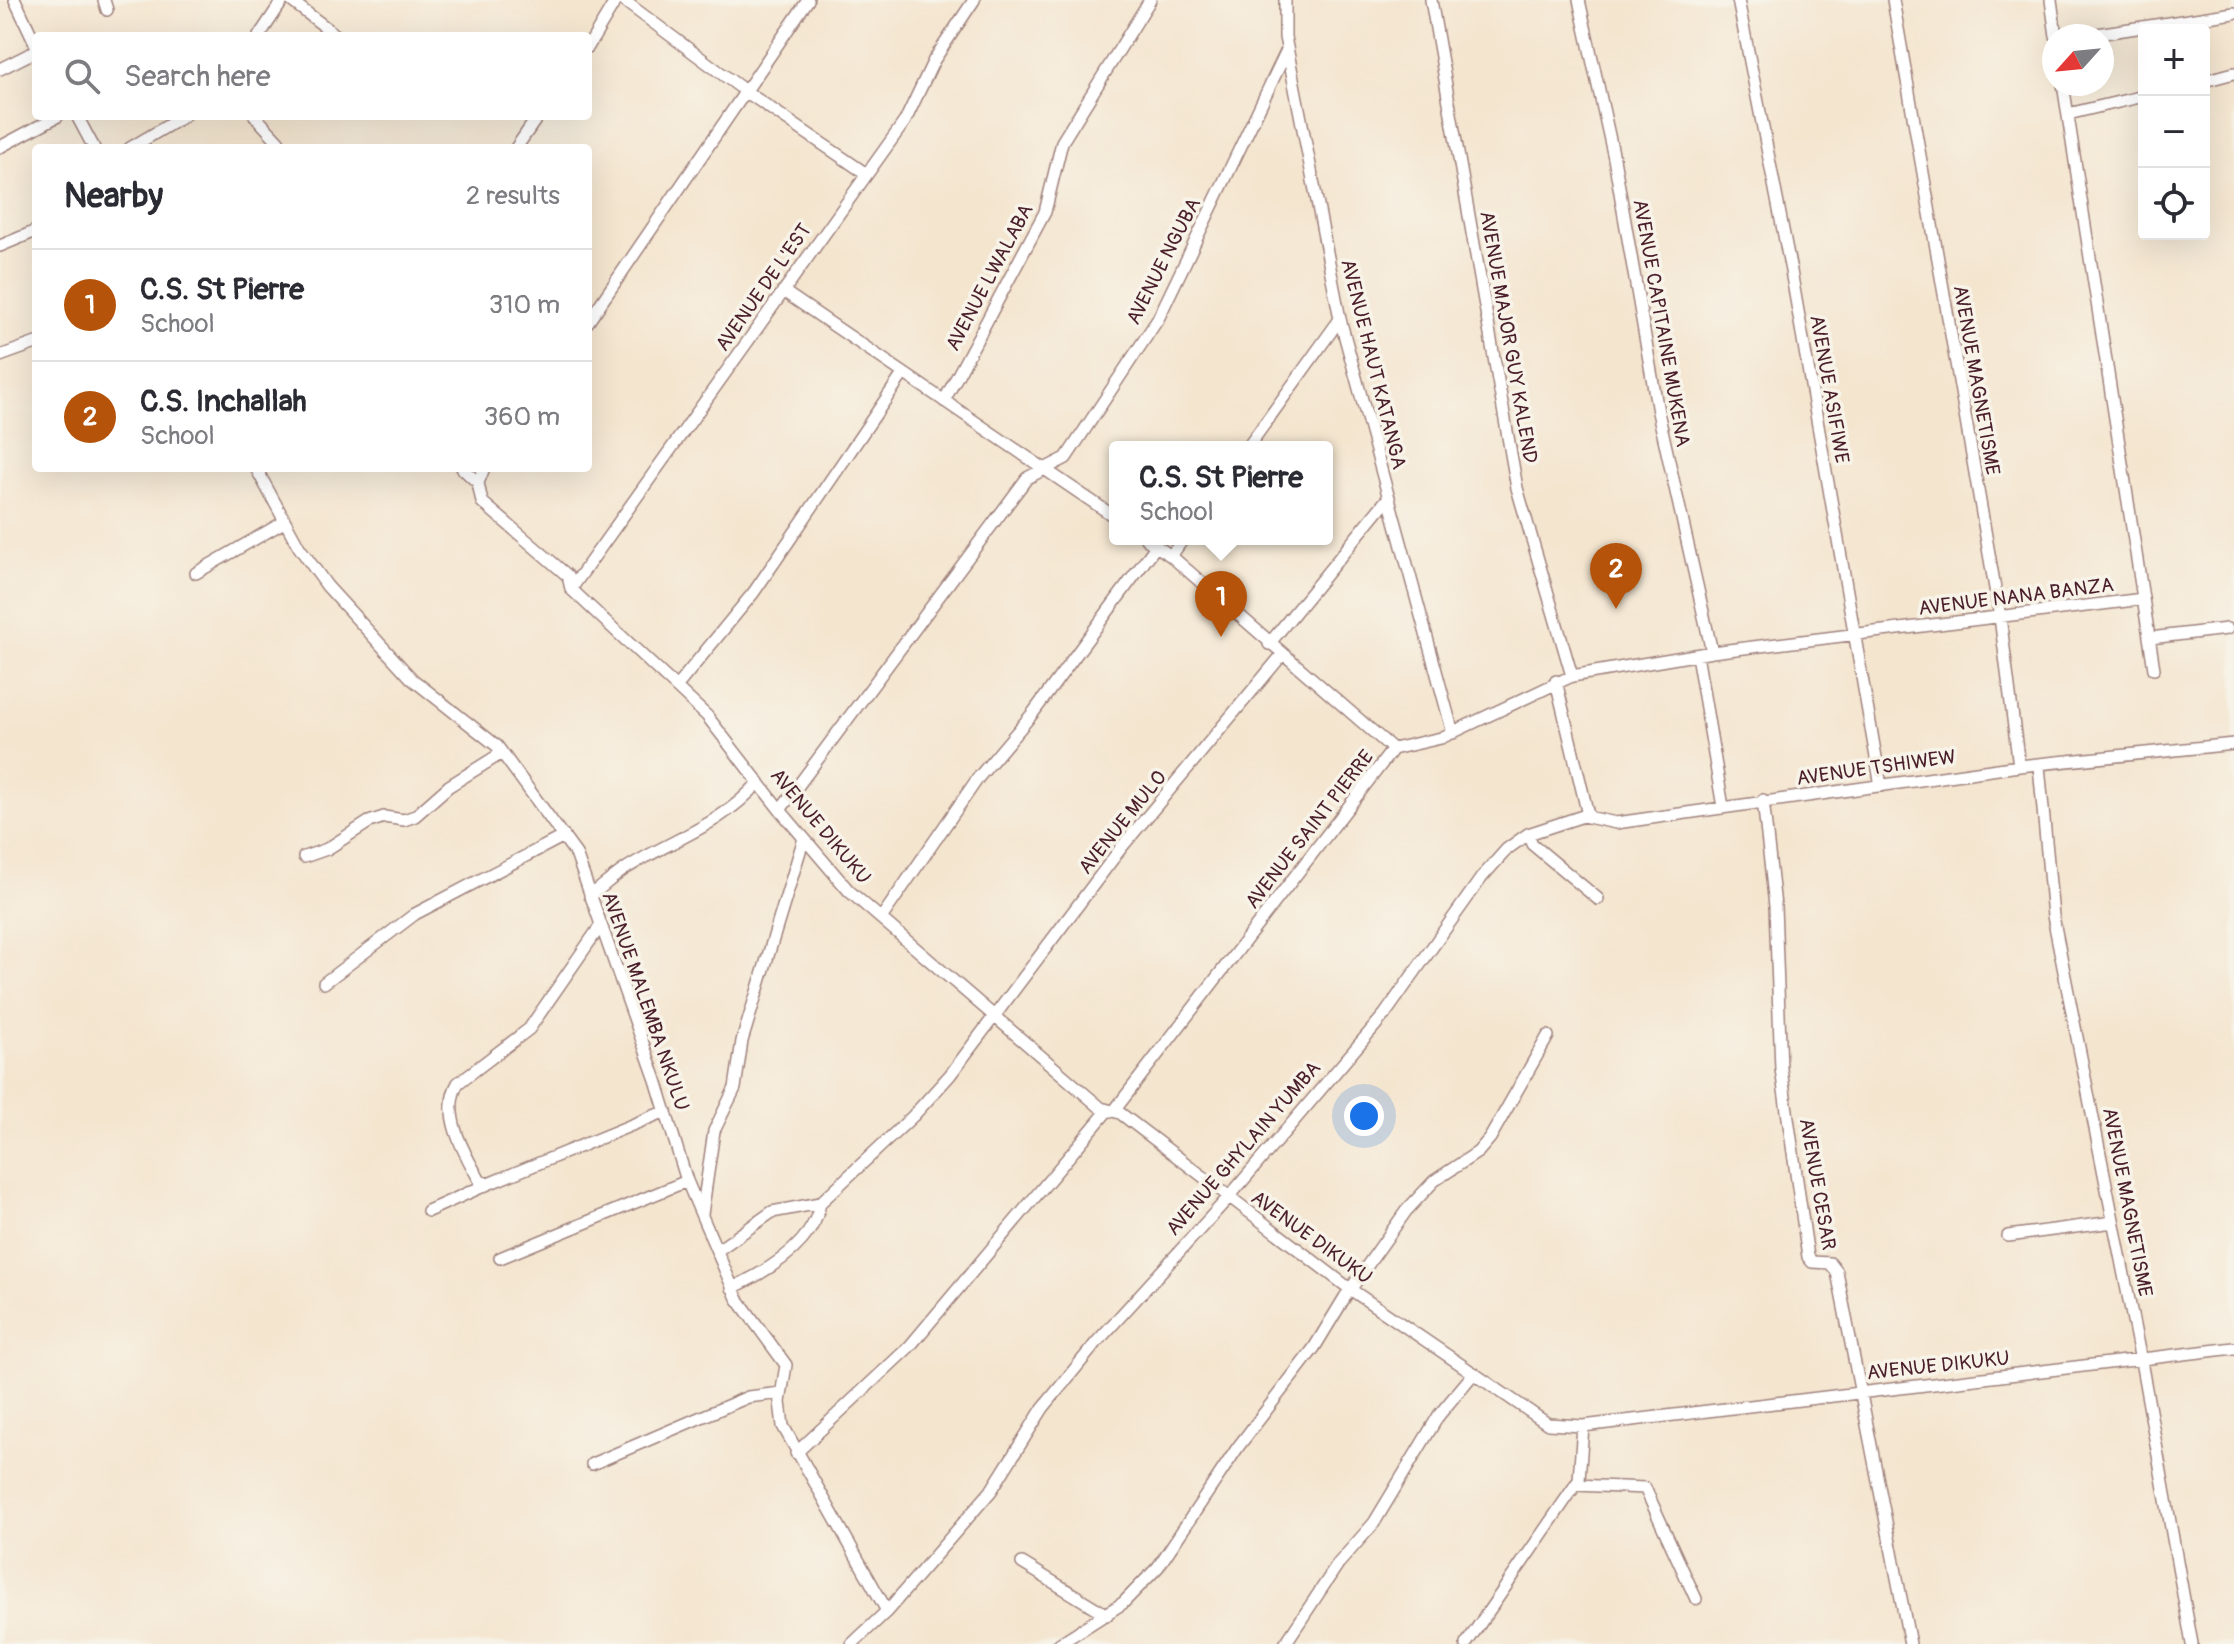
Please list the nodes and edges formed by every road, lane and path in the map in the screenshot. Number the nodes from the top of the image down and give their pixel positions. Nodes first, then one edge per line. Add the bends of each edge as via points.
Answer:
1 (15, 0) edge
2 (283, 0) edge
3 (290, 0) edge
4 (616, 0) edge
5 (623, 0) edge
6 (808, 0) edge
7 (974, 0) edge
8 (1150, 0) edge
9 (1285, 0) edge
10 (1431, 0) edge
11 (1579, 0) edge
12 (1738, 0) edge
13 (1893, 0) edge
14 (2051, 0) edge
15 (2234, 13) edge
16 (2054, 24) edge
17 (2114, 31) edge
18 (262, 32) edge
19 (332, 32) edge
20 (32, 36) edge
21 (592, 40) edge
22 (1287, 50) junction
23 (32, 53) edge
24 (0, 69) edge
25 (2234, 73) edge
26 (2210, 79) edge
27 (745, 91) junction
28 (2065, 96) edge
29 (2138, 97) edge
30 (2068, 114) junction
31 (51, 120) edge
32 (79, 120) edge
33 (177, 120) edge
34 (259, 120) edge
35 (535, 120) edge
36 (279, 142) dead end
37 (92, 144) edge
38 (137, 144) edge
39 (519, 144) edge
40 (0, 147) edge
41 (865, 173) junction
42 (32, 233) edge
43 (0, 246) edge
44 (783, 291) junction
45 (592, 316) edge
46 (1340, 319) junction
47 (32, 344) edge
48 (0, 356) edge
49 (903, 374) junction
50 (944, 401) junction
51 (1252, 441) edge
52 (1045, 469) junction
53 (258, 472) edge
54 (466, 472) edge
55 (482, 472) edge
56 (478, 483) junction
57 (1389, 497) junction
58 (1109, 513) edge
59 (284, 522) junction
60 (1149, 545) edge
61 (1155, 545) edge
62 (1179, 545) edge
63 (1171, 556) junction
64 (196, 573) dead end
65 (571, 589) junction
66 (2143, 599) junction
67 (2000, 617) junction
68 (2227, 629) dead end
69 (1854, 634) junction
70 (2150, 638) junction
71 (1269, 644) junction
72 (1712, 652) junction
73 (1282, 655) junction
74 (1697, 655) junction
75 (2154, 669) dead end
76 (1572, 676) junction
77 (1556, 681) junction
78 (677, 686) junction
79 (1453, 733) junction
80 (2234, 744) edge
81 (1393, 749) junction
82 (502, 753) junction
83 (2019, 766) junction
84 (2039, 766) junction
85 (759, 782) junction
86 (1881, 786) junction
87 (1763, 800) junction
88 (1723, 807) junction
89 (780, 810) junction
90 (1588, 815) junction
91 (1528, 834) junction
92 (564, 836) junction
93 (804, 838) junction
94 (304, 857) dead end
95 (590, 896) junction
96 (1598, 899) dead end
97 (882, 917) junction
98 (601, 925) junction
99 (324, 983) dead end
100 (996, 1016) junction
101 (1548, 1036) dead end
102 (1111, 1110) junction
103 (666, 1111) junction
104 (687, 1181) junction
105 (488, 1184) junction
106 (1229, 1197) junction
107 (820, 1203) junction
108 (428, 1211) dead end
109 (702, 1215) junction
110 (2113, 1222) junction
111 (2008, 1236) dead end
112 (718, 1250) junction
113 (500, 1258) dead end
114 (732, 1288) junction
115 (1350, 1289) junction
116 (2234, 1348) edge
117 (2141, 1361) junction
118 (1474, 1373) junction
119 (1860, 1391) junction
120 (781, 1393) junction
121 (1583, 1426) junction
122 (796, 1453) junction
123 (592, 1464) dead end
124 (1575, 1485) junction
125 (1022, 1563) dead end
126 (1696, 1599) dead end
127 (887, 1611) junction
128 (1107, 1615) junction
129 (852, 1644) edge
130 (1059, 1644) edge
131 (1285, 1644) edge
132 (1466, 1644) edge
133 (1910, 1644) edge
134 (2192, 1644) edge

1 - 20 street
2 - 18 street
3 - 19 street
4 - 21 street
5 - 27 street
6 - 27 street
7 - 41 street, AVENUE DE L'EST via 934,60 905,121
8 - 50 street, AVENUE LWALABA via 1066,133 1045,212
9 - 22 street, AVENUE HAUT KATANGA
10 - 76 street, AVENUE MAJOR GUY KALEND via 1517,488
11 - 72 street, AVENUE CAPITAINE MUKENA via 1614,158 1658,412
12 - 69 street, AVENUE ASIFIWE
13 - 67 street, AVENUE MAGNETISME
14 - 16 street
15 - 17 street
22 - 46 street, AVENUE HAUT KATANGA
22 - 52 street, AVENUE NGUBA via 1158,319 1066,458
23 - 24 street
25 - 26 street
27 - 41 street
27 - 45 street
28 - 30 street, AVENUE NANA BANZA
29 - 30 street
30 - 66 street, AVENUE NANA BANZA
31 - 40 street
32 - 37 street
33 - 38 street
34 - 36 street
35 - 39 street
41 - 44 street, AVENUE DE L'EST
42 - 43 street
44 - 49 street
44 - 65 street, AVENUE DE L'EST
46 - 51 street
46 - 57 street, AVENUE HAUT KATANGA
47 - 48 street
49 - 50 street
49 - 78 street via 754,592
50 - 52 street
52 - 58 street
52 - 89 street, AVENUE NGUBA via 1027,478
53 - 59 street, AVENUE MALEMBA NKULU
54 - 56 street, AVENUE DIKUKU
55 - 56 street
56 - 65 street, AVENUE DIKUKU via 482,502 568,576
57 - 71 street
57 - 79 street, AVENUE HAUT KATANGA
59 - 64 street
59 - 82 street, AVENUE MALEMBA NKULU via 320,578 412,679
60 - 97 street
61 - 63 street, AVENUE SAINT PIERRE
62 - 63 street
63 - 71 street, AVENUE SAINT PIERRE
65 - 78 street, AVENUE DIKUKU
66 - 67 street, AVENUE NANA BANZA
66 - 70 street
67 - 69 street, AVENUE NANA BANZA
67 - 83 street, AVENUE MAGNETISME
68 - 70 street
69 - 72 street, AVENUE NANA BANZA
69 - 86 street, AVENUE ASIFIWE
70 - 75 street
71 - 73 street, AVENUE SAINT PIERRE
72 - 74 street, AVENUE NANA BANZA
73 - 81 street, AVENUE SAINT PIERRE
73 - 100 street, AVENUE MULO via 1121,848
74 - 76 street, AVENUE NANA BANZA
74 - 88 street
76 - 77 street, AVENUE NANA BANZA
77 - 79 street, AVENUE NANA BANZA
77 - 90 street
78 - 85 street, AVENUE DIKUKU
79 - 81 street, AVENUE NANA BANZA
80 - 84 street, AVENUE TSHIWEW
81 - 102 street, AVENUE SAINT PIERRE
82 - 92 street, AVENUE MALEMBA NKULU
82 - 94 street via 449,786 415,816 369,822 335,845
83 - 84 street, AVENUE TSHIWEW
83 - 86 street, AVENUE TSHIWEW
84 - 110 street, AVENUE MAGNETISME via 2053,916
85 - 89 street, AVENUE DIKUKU
85 - 95 street via 710,826 624,870
86 - 87 street, AVENUE TSHIWEW
87 - 88 street, AVENUE TSHIWEW
87 - 119 street, AVENUE CESAR via 1775,906 1781,1069 1808,1257 1830,1263 1837,1272
88 - 90 street, AVENUE TSHIWEW via 1616,823
89 - 93 street, AVENUE DIKUKU
90 - 91 street, AVENUE TSHIWEW
91 - 96 street via 1532,844
91 - 106 street, AVENUE GHYLAIN YUMBA via 1482,877 1385,1014
92 - 95 street, AVENUE MALEMBA NKULU
92 - 99 street via 415,914
93 - 97 street, AVENUE DIKUKU via 849,891
93 - 109 street via 742,1041 735,1088 714,1131
95 - 98 street, AVENUE MALEMBA NKULU
97 - 100 street, AVENUE DIKUKU
98 - 103 street, AVENUE MALEMBA NKULU
98 - 105 street via 529,1029 455,1088 456,1135 480,1181
100 - 102 street, AVENUE DIKUKU
100 - 107 street, AVENUE MULO via 913,1116
101 - 115 street via 1484,1146 1419,1196
102 - 106 street, AVENUE DIKUKU
102 - 122 street, AVENUE SAINT PIERRE via 910,1346
103 - 104 street, AVENUE MALEMBA NKULU
103 - 105 street
104 - 109 street, AVENUE MALEMBA NKULU
104 - 113 street
105 - 108 street
106 - 115 street, AVENUE DIKUKU
106 - 127 street, AVENUE GHYLAIN YUMBA via 1057,1390 991,1491
107 - 112 street via 772,1212
107 - 114 street via 804,1238
109 - 112 street, AVENUE MALEMBA NKULU
110 - 111 street
110 - 117 street, AVENUE MAGNETISME
112 - 114 street, AVENUE MALEMBA NKULU
114 - 120 street, AVENUE MALEMBA NKULU via 786,1365
115 - 118 street, AVENUE DIKUKU
115 - 128 street via 1322,1337 1238,1447 1170,1552
116 - 117 street, AVENUE DIKUKU
117 - 119 street, AVENUE DIKUKU
117 - 134 street, AVENUE MAGNETISME
118 - 121 street, AVENUE DIKUKU via 1548,1424
118 - 131 street via 1439,1415 1374,1523 1338,1564
119 - 121 street, AVENUE DIKUKU
119 - 133 street, AVENUE CESAR
120 - 122 street, AVENUE MALEMBA NKULU via 782,1419
120 - 123 street via 723,1406
121 - 124 street
122 - 127 street, AVENUE MALEMBA NKULU
124 - 126 street via 1645,1488
124 - 132 street
125 - 128 street
127 - 129 street, AVENUE GHYLAIN YUMBA
128 - 130 street

